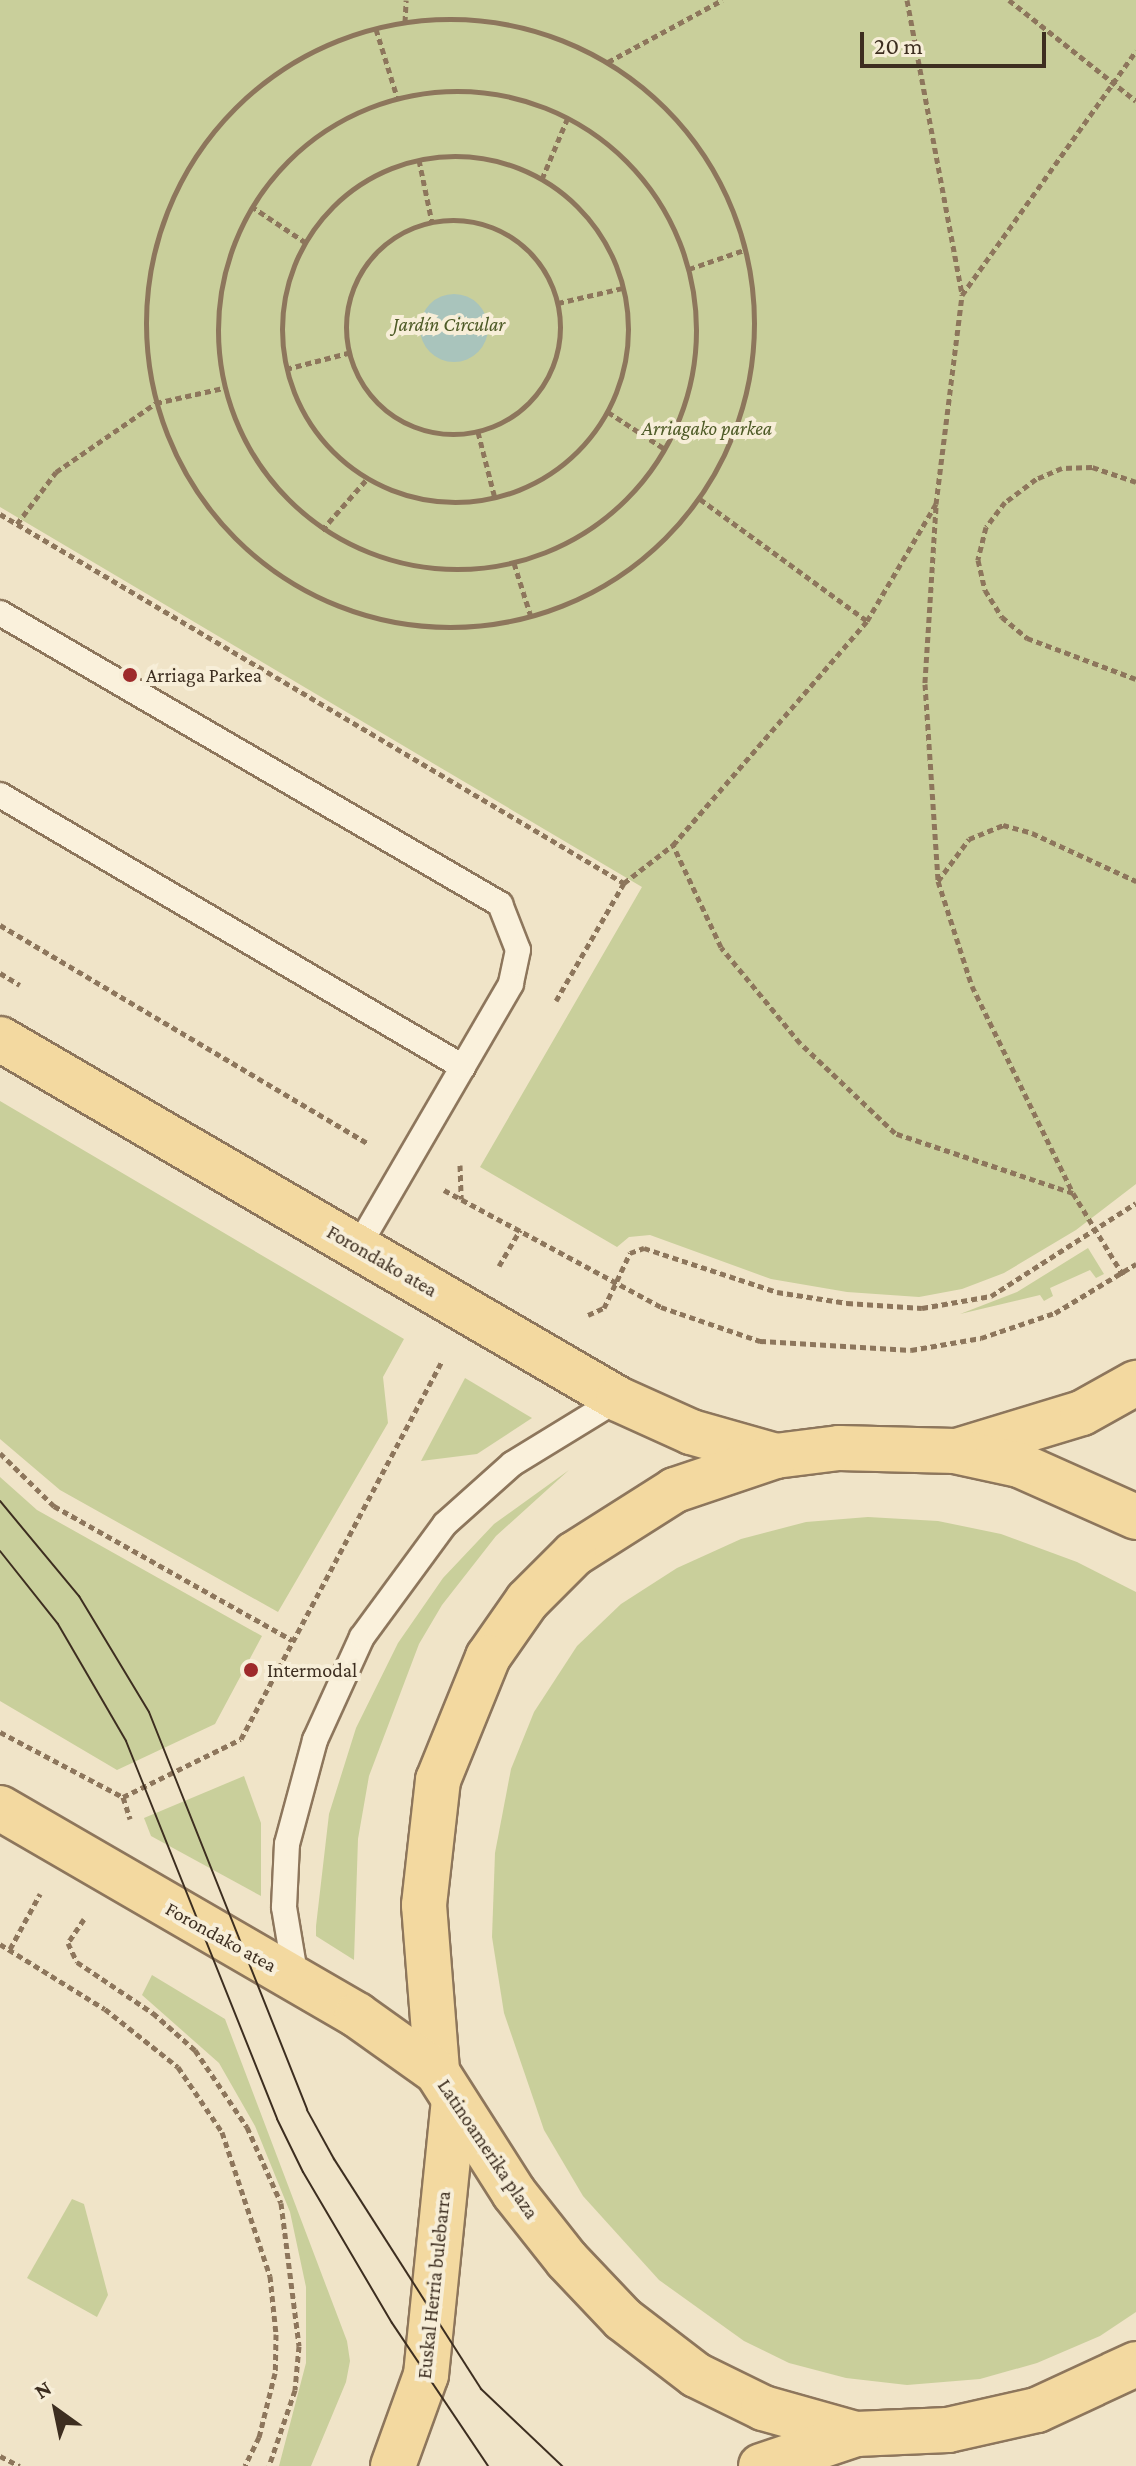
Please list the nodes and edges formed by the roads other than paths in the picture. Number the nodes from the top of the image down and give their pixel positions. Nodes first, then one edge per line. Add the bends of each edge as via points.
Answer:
1 (0, 613) edge
2 (0, 795) edge
3 (0, 1039) edge
4 (463, 1067) junction
5 (358, 1247) junction
6 (1136, 1383) edge
7 (618, 1399) junction
8 (955, 1451) junction
9 (776, 1456) junction
10 (1136, 1517) edge
11 (0, 1808) edge
12 (296, 1979) junction
13 (446, 2086) junction
14 (1131, 2371) edge
15 (856, 2434) junction
16 (393, 2466) edge
17 (761, 2466) edge

1 - 4 lane via 500,904 518,950 511,984
2 - 4 lane
3 - 5 main road, Forondako atea
4 - 5 lane
5 - 7 main road, Forondako atea
6 - 8 main road via 1082,1413
7 - 9 main road, Forondako atea via 691,1432
7 - 12 lane via 512,1464 445,1524 362,1637 315,1740 287,1844 284,1907
8 - 9 main road, Latinoamerika plaza via 839,1448
8 - 10 main road, Latinoamerika plaza via 1019,1465
9 - 13 main road, Latinoamerika plaza via 675,1490 574,1554 527,1601 488,1657 438,1780 424,1905
11 - 12 main road, Forondako atea
12 - 13 main road, Forondako atea
13 - 15 main road, Latinoamerika plaza via 514,2193 623,2319 696,2375 763,2408
13 - 16 main road, Euskal Herria bulebarra via 426,2375
14 - 15 main road, Latinoamerika plaza via 1022,2413 948,2430
15 - 17 main road

